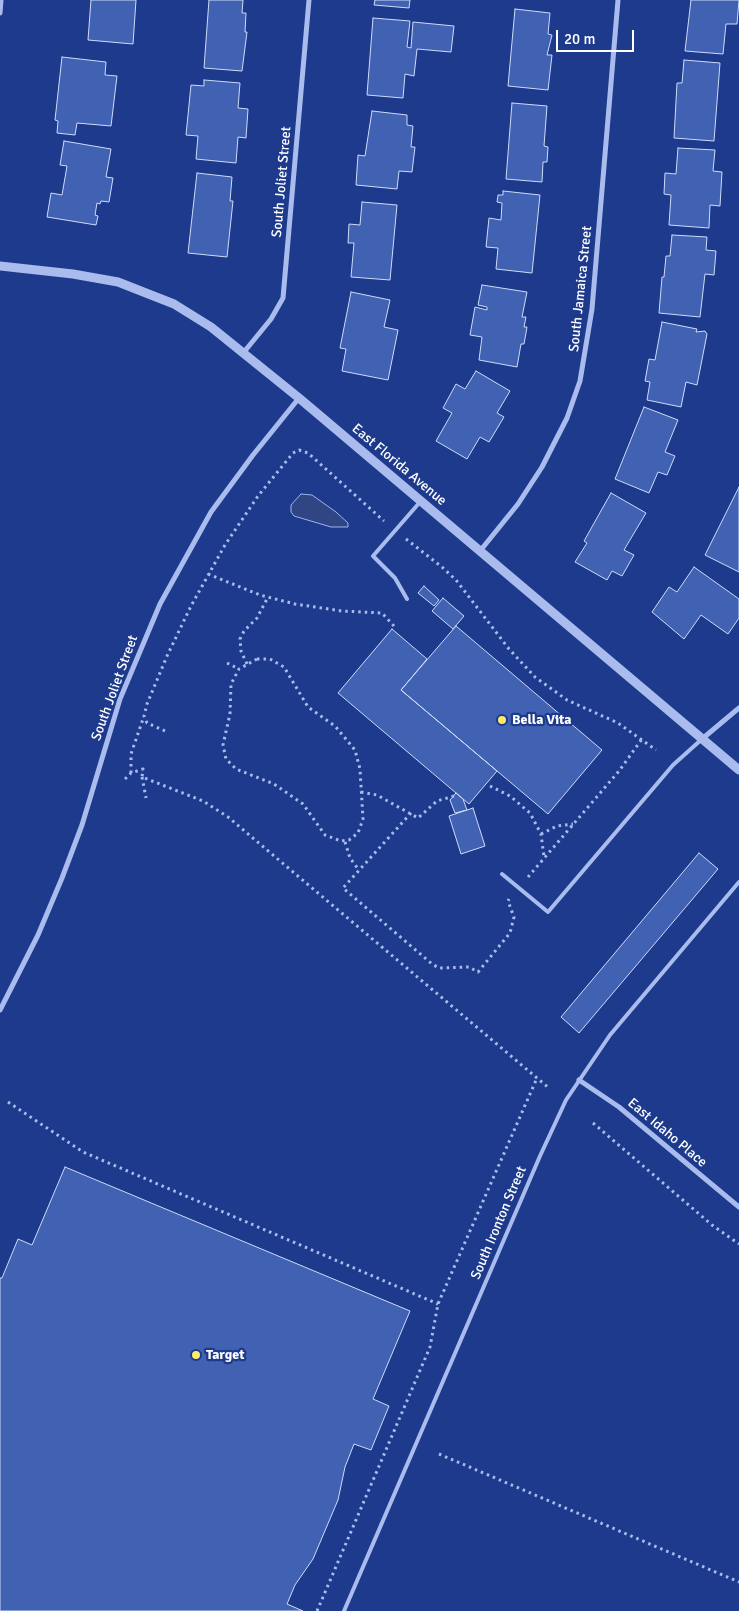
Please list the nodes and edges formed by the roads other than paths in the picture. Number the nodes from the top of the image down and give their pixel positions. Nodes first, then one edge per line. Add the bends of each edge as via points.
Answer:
1 (1, 0) edge
2 (309, 0) edge
3 (618, 0) edge
4 (0, 13) edge
5 (0, 266) edge
6 (244, 352) junction
7 (298, 398) junction
8 (420, 501) junction
9 (480, 552) junction
10 (407, 599) dead end
11 (739, 708) edge
12 (702, 739) junction
13 (739, 770) edge
14 (502, 874) dead end
15 (739, 882) edge
16 (0, 1010) edge
17 (579, 1080) junction
18 (739, 1207) edge
19 (344, 1611) edge

1 - 4 street
2 - 6 street, South Joliet Street via 283,298 271,319
3 - 9 street, South Jamaica Street via 592,309 580,381 547,459 518,504
5 - 6 street, East Florida Avenue via 92,277 142,290 188,312
6 - 7 street, East Florida Avenue
7 - 8 street, East Florida Avenue
7 - 16 street, South Joliet Street via 211,512 160,604 120,699 65,871
8 - 9 street, East Florida Avenue
8 - 10 lane via 373,556 395,578
9 - 12 street, East Florida Avenue
11 - 12 street
12 - 13 street, East Florida Avenue
12 - 14 lane via 673,765 548,912
15 - 17 lane, South Ironton Street via 620,1023
17 - 18 street, East Idaho Place via 619,1107
17 - 19 lane, South Ironton Street via 552,1129

